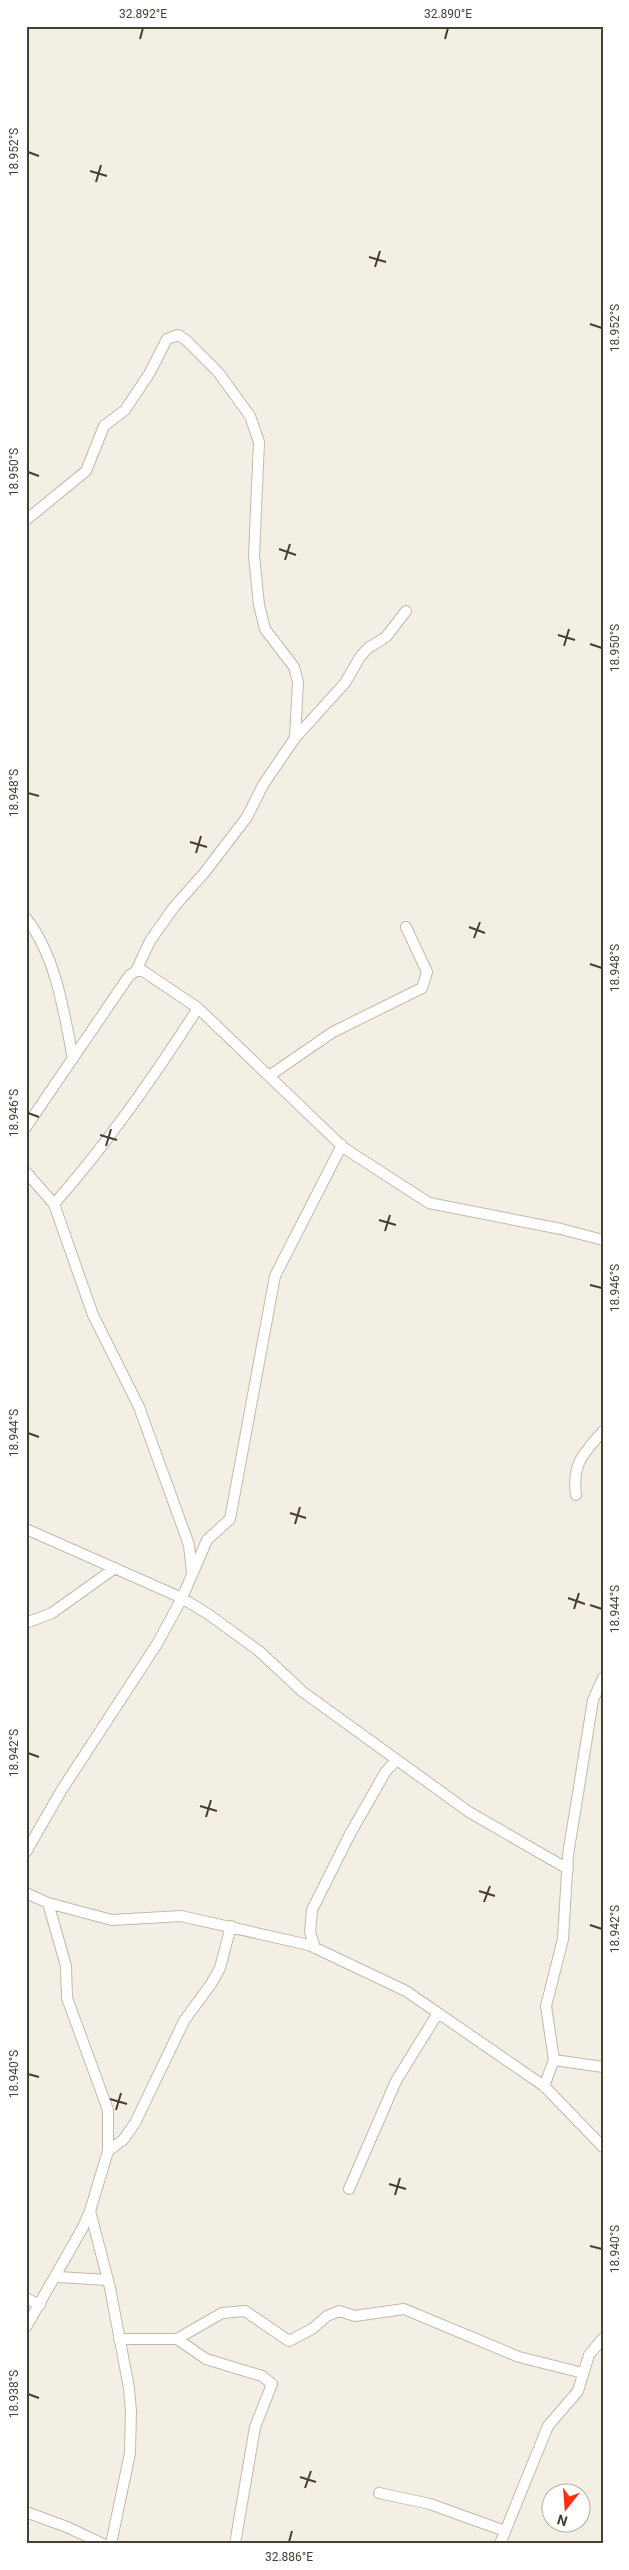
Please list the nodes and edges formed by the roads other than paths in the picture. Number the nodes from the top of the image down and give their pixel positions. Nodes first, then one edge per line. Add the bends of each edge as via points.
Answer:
1 (26, 520) edge
2 (406, 611) dead end
3 (295, 738) junction
4 (26, 918) edge
5 (406, 927) dead end
6 (136, 971) junction
7 (198, 1008) junction
8 (73, 1059) junction
9 (269, 1076) junction
10 (26, 1127) edge
11 (342, 1145) junction
12 (26, 1172) edge
13 (54, 1204) junction
14 (603, 1240) edge
15 (603, 1431) edge
16 (576, 1495) dead end
17 (26, 1528) edge
18 (115, 1568) junction
19 (192, 1574) junction
20 (182, 1598) junction
21 (26, 1623) edge
22 (603, 1678) edge
23 (398, 1760) junction
24 (26, 1852) edge
25 (568, 1869) junction
26 (26, 1893) edge
27 (48, 1903) junction
28 (231, 1926) junction
29 (315, 1948) junction
30 (438, 2014) junction
31 (554, 2060) junction
32 (603, 2068) edge
33 (544, 2086) junction
34 (603, 2147) edge
35 (108, 2151) junction
36 (349, 2189) dead end
37 (90, 2211) junction
38 (57, 2277) junction
39 (108, 2280) junction
40 (26, 2298) edge
41 (40, 2305) junction
42 (26, 2327) edge
43 (603, 2338) edge
44 (120, 2339) junction
45 (177, 2339) junction
46 (584, 2373) junction
47 (379, 2493) dead end
48 (26, 2512) edge
49 (506, 2531) junction
50 (103, 2544) edge
51 (110, 2544) edge
52 (235, 2544) edge
53 (500, 2544) edge

1 - 3 street via 86,471 104,426 125,410 167,339 178,335 186,340 218,372 250,416 259,442 254,555 259,605 265,629 294,667 298,690
2 - 3 street via 386,637 360,657 346,683
3 - 6 street via 263,785 247,817 150,941
4 - 8 street via 42,941 62,1002
5 - 9 street via 427,972 422,988 333,1032
6 - 7 street via 143,971
6 - 8 street via 129,976
7 - 9 street
7 - 13 street via 165,1061 96,1158
8 - 10 street
9 - 11 street
11 - 14 street via 429,1203
11 - 19 street via 275,1276 230,1519 207,1540
12 - 13 street
13 - 19 street via 93,1315 139,1407 189,1545
15 - 16 street via 579,1460 574,1480
17 - 18 street
18 - 20 street
18 - 21 street via 52,1613
19 - 20 street
20 - 23 street via 259,1651 303,1692
20 - 24 street via 157,1644 61,1791
22 - 25 street via 593,1700
23 - 25 street via 469,1812
23 - 29 street via 381,1779 312,1910 310,1932
25 - 31 street via 563,1940 546,2006
26 - 27 street
27 - 28 street via 112,1920 182,1916
27 - 35 street via 66,1966 67,1998 108,2110
28 - 29 street
28 - 35 street via 220,1968 184,2021 135,2122 123,2140
29 - 30 street via 406,1992
30 - 33 street
30 - 36 street via 396,2081
31 - 32 street
31 - 33 street
33 - 34 street
35 - 37 street
37 - 38 street
37 - 39 street
38 - 39 street
38 - 41 street
39 - 44 street
40 - 41 street
41 - 42 street
43 - 46 street via 589,2355
44 - 45 street
44 - 51 street via 129,2388 132,2435
45 - 46 street via 222,2312 245,2312 289,2341 340,2311 355,2316 404,2310 519,2357
45 - 52 street via 206,2359 262,2376 272,2384 255,2427
46 - 49 street via 578,2391 548,2426
47 - 49 street via 430,2504
48 - 50 street
49 - 53 street

